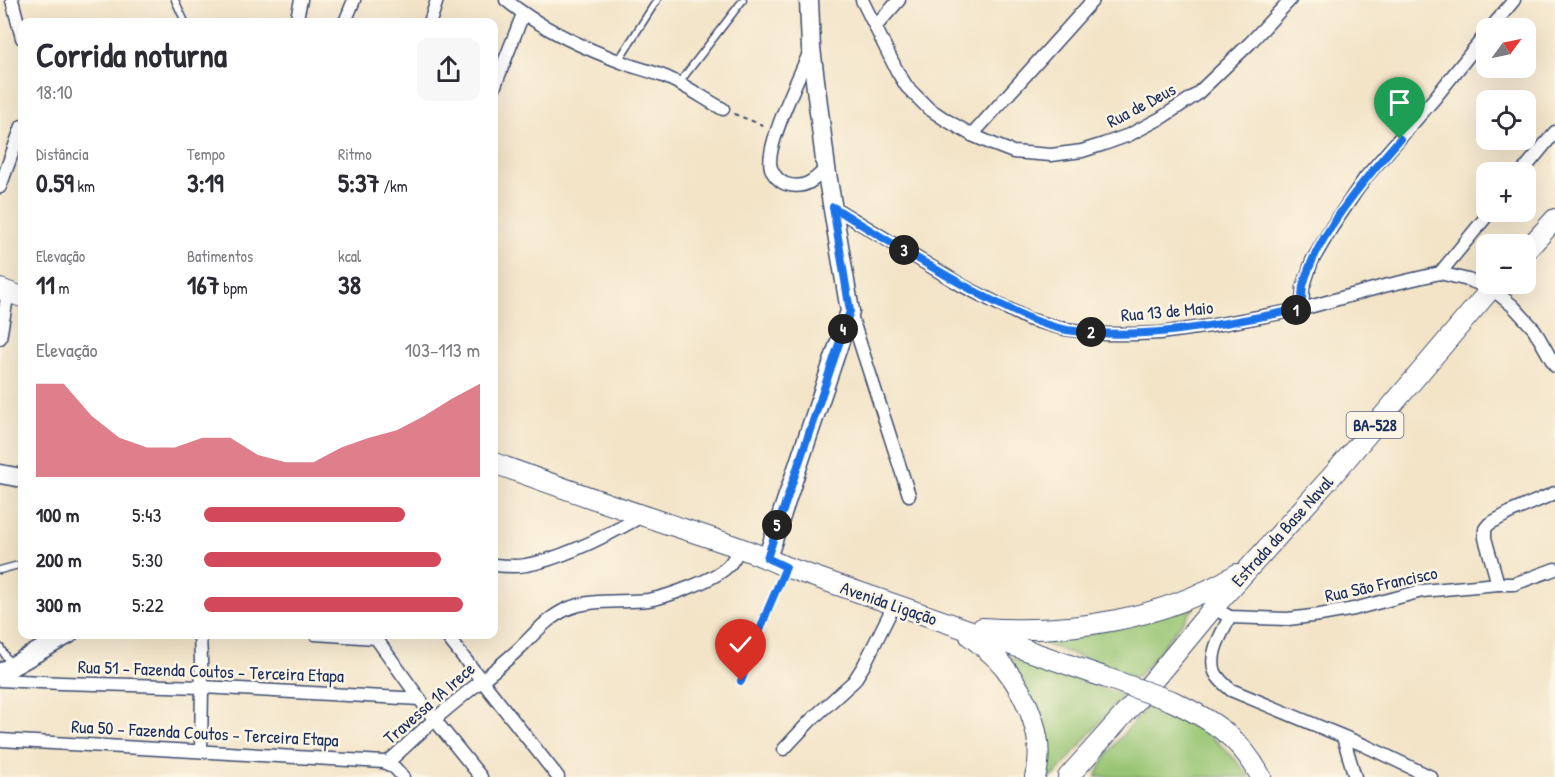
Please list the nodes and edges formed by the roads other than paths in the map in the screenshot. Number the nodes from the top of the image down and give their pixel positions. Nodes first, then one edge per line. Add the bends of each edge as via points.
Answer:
1 (12, 0) edge
2 (175, 0) edge
3 (301, 0) edge
4 (354, 0) edge
5 (437, 0) edge
6 (506, 0) edge
7 (657, 0) edge
8 (743, 0) edge
9 (809, 0) edge
10 (862, 0) edge
11 (899, 0) edge
12 (1093, 0) edge
13 (1290, 0) edge
14 (1514, 0) edge
15 (523, 14) junction
16 (183, 18) edge
17 (297, 18) edge
18 (347, 18) edge
19 (431, 18) edge
20 (1499, 18) edge
21 (18, 23) edge
22 (876, 26) junction
23 (1476, 46) edge
24 (811, 48) junction
25 (618, 61) junction
26 (498, 78) edge
27 (679, 83) junction
28 (723, 109) road end
29 (1555, 132) edge
30 (972, 135) junction
31 (18, 137) edge
32 (1530, 162) edge
33 (826, 168) junction
34 (0, 187) edge
35 (833, 207) junction
36 (1555, 219) edge
37 (1482, 222) edge
38 (1548, 236) edge
39 (1440, 273) junction
40 (1476, 282) edge
41 (10, 293) edge
42 (1486, 294) edge
43 (1501, 294) edge
44 (1302, 309) junction
45 (850, 311) junction
46 (0, 338) edge
47 (1555, 366) edge
48 (498, 464) edge
49 (0, 474) edge
50 (18, 477) edge
51 (1555, 493) edge
52 (909, 495) dead end
53 (642, 516) junction
54 (740, 548) junction
55 (767, 558) junction
56 (1253, 564) junction
57 (18, 565) edge
58 (498, 566) edge
59 (786, 567) junction
60 (1555, 569) edge
61 (0, 570) edge
62 (1498, 584) junction
63 (1189, 600) junction
64 (894, 605) junction
65 (1216, 614) junction
66 (959, 627) junction
67 (61, 639) edge
68 (200, 639) edge
69 (377, 639) edge
70 (449, 639) edge
71 (0, 647) edge
72 (4, 673) edge
73 (483, 681) junction
74 (741, 681) dead end
75 (202, 687) junction
76 (420, 699) junction
77 (434, 719) junction
78 (1343, 737) junction
79 (0, 740) edge
80 (784, 749) dead end
81 (201, 750) junction
82 (387, 763) junction
83 (1082, 769) edge
84 (403, 777) edge
85 (481, 777) edge
86 (558, 777) edge
87 (1035, 777) edge
88 (1068, 777) edge
89 (1261, 777) edge
90 (1355, 777) edge
91 (1431, 777) edge

1 - 21 street
2 - 16 lane
3 - 17 street
4 - 18 street
5 - 19 street
6 - 15 street
7 - 25 lane
8 - 27 lane
9 - 24 main road
10 - 22 street, Rua de Deus
11 - 22 street
12 - 30 street
13 - 30 street, Rua de Deus via 1196,95 1129,135 1082,151 1051,155 1013,152
14 - 20 street
15 - 25 street
15 - 26 street
22 - 30 street, Rua de Deus via 907,87 928,108
23 - 44 street via 1365,178 1332,227 1312,261 1303,288
24 - 33 main road
24 - 33 street via 777,130 770,161 777,179 798,186 813,181
25 - 27 street
27 - 28 street
29 - 32 street
31 - 34 street
33 - 35 main road
35 - 44 street, Rua 13 de Maio via 963,286 1028,319 1065,329 1106,334 1160,333
35 - 45 main road
36 - 38 main road
37 - 39 street
39 - 40 street, Rua 13 de Maio
39 - 44 street, Rua 13 de Maio
41 - 46 street
42 - 56 main road, Estrada da Base Naval / BA-528
43 - 47 street via 1534,329
45 - 52 street
45 - 55 main road
48 - 53 main road, Avenida Ligação
49 - 50 main road
51 - 62 street via 1511,512 1485,529
53 - 54 main road, Avenida Ligação
53 - 58 street via 595,541 538,563
54 - 55 main road, Avenida Ligação
54 - 73 street, Travessa 1A Irece via 719,574 671,595 576,605 564,610 549,619
55 - 59 main road, Avenida Ligação
56 - 63 main road
56 - 65 main road, Estrada da Base Naval / BA-528
57 - 61 lane
59 - 64 main road, Avenida Ligação
59 - 74 lane
60 - 62 street, Rua São Francisco via 1514,584
62 - 65 street, Rua São Francisco via 1422,591 1354,609 1288,619
63 - 65 main road
63 - 66 main road via 1134,616 1061,627
64 - 66 main road, Avenida Ligação
64 - 80 street via 854,681
65 - 78 street via 1213,658 1221,681 1231,690
65 - 83 main road, Estrada da Base Naval / BA-528 via 1144,691
66 - 87 main road via 1004,667 1028,705 1038,749
66 - 89 main road, Avenida Ligação, bridge via 1202,715 1238,744
67 - 72 main road
68 - 75 street
69 - 76 street
70 - 73 street
71 - 72 lane
72 - 75 street, Rua 51 - Fazenda Coutos - Terceira Etapa via 72,684
73 - 77 street, Travessa 1A Irece
73 - 86 street
75 - 76 street, Rua 51 - Fazenda Coutos - Terceira Etapa
75 - 81 street
76 - 77 street
77 - 82 street, Travessa 1A Irece
77 - 85 street
78 - 90 street
78 - 91 street
79 - 81 street, Rua 50 - Fazenda Coutos - Terceira Etapa
81 - 82 street, Rua 50 - Fazenda Coutos - Terceira Etapa
82 - 84 street
83 - 88 main road, Estrada da Base Naval / BA-528

